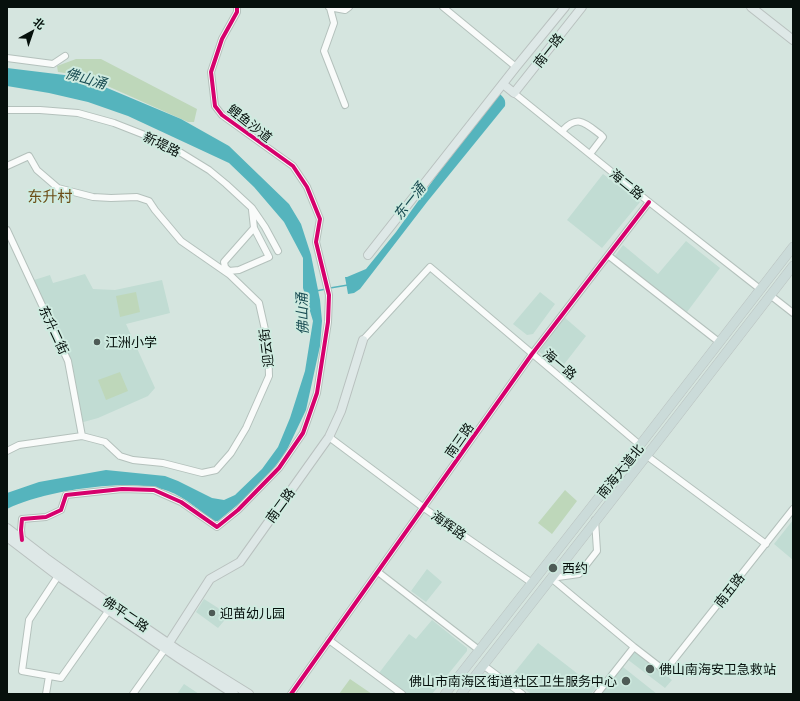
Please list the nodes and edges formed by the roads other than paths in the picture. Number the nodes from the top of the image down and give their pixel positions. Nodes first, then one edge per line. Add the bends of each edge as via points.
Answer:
1 (237, 7) edge
2 (329, 7) edge
3 (349, 7) edge
4 (443, 7) edge
5 (565, 7) edge
6 (582, 7) edge
7 (751, 7) edge
8 (759, 7) edge
9 (793, 34) edge
10 (793, 40) edge
11 (65, 56) dead end
12 (7, 58) edge
13 (516, 66) junction
14 (503, 84) junction
15 (514, 93) junction
16 (344, 105) dead end
17 (7, 110) edge
18 (562, 131) junction
19 (590, 154) junction
20 (7, 166) edge
21 (649, 202) junction
22 (252, 208) junction
23 (254, 228) junction
24 (7, 230) edge
25 (793, 247) edge
26 (278, 251) dead end
27 (368, 255) dead end
28 (608, 256) junction
29 (793, 266) edge
30 (760, 289) junction
31 (770, 295) junction
32 (793, 313) edge
33 (363, 340) joint
34 (719, 342) junction
35 (532, 354) junction
36 (82, 436) junction
37 (329, 437) junction
38 (640, 445) junction
39 (7, 452) edge
40 (647, 456) junction
41 (424, 508) junction
42 (793, 509) edge
43 (596, 520) junction
44 (7, 528) edge
45 (7, 537) edge
46 (22, 540) junction
47 (766, 544) junction
48 (378, 572) junction
49 (58, 576) junction
50 (551, 578) junction
51 (532, 583) junction
52 (109, 610) junction
53 (329, 640) junction
54 (167, 646) junction
55 (634, 647) junction
56 (479, 650) junction
57 (484, 665) junction
58 (49, 676) junction
59 (231, 693) edge
60 (46, 694) edge
61 (133, 694) edge
62 (249, 694) edge
63 (291, 694) edge
64 (402, 694) edge
65 (445, 694) edge
66 (461, 694) edge
67 (522, 694) edge
68 (597, 694) edge

1 - 46 street, 鲤鱼沙道 via 237,12 222,39 211,72 215,106 222,115 293,166 308,187 320,219 316,242 327,289 328,322 317,393 303,434 279,468 238,510 217,527 181,502 154,490 122,489 66,495 61,510 46,517 22,519
2 - 3 street via 345,10
2 - 16 street via 334,23 324,51
4 - 13 street
5 - 13 main road, 南一路
6 - 15 main road, 南一路
7 - 10 main road
8 - 9 main road
11 - 12 street via 53,64
13 - 14 main road, 南一路
14 - 15 main road
14 - 27 main road, 南一路
15 - 18 street, 海二路
17 - 22 street, 新堤路 via 78,113 114,123 158,140 209,170
18 - 19 street, 海二路
18 - 19 street via 574,121 583,121 603,137
19 - 21 street, 海二路
20 - 36 street, 迎云街 via 29,156 37,170 58,188 93,197 137,197 149,201 181,240 230,275 259,303 268,343 270,376 246,428 231,453 216,470 202,473 163,463 133,460 120,456 105,442
21 - 28 street, 南三路
21 - 30 street, 海二路
22 - 23 street
22 - 26 street, 新堤路
23 - 23 street via 224,262 229,271 239,270 269,257
24 - 36 street, 东升二街 via 68,361
25 - 30 highway, 南海大道北
28 - 34 street
28 - 35 street, 南三路
29 - 31 highway, 南海大道北
30 - 34 highway, 南海大道北
31 - 32 street
31 - 40 highway, 南海大道北
33 - 35 street, 海一路 via 430,267
33 - 37 main road, 南二路
34 - 38 highway, 南海大道北
35 - 38 street, 海一路
35 - 41 street, 南三路
36 - 39 street, 迎云街 via 19,445
37 - 41 street, 海辉路
37 - 54 main road, 南二路 via 240,562 210,579
38 - 51 highway, 南海大道北
40 - 43 highway, 南海大道北
40 - 47 street
41 - 48 street, 南三路
41 - 51 street, 海辉路
42 - 47 street, 南五路
43 - 50 highway, 南海大道北
43 - 50 street via 597,551 579,574
44 - 46 main road, 佛平二路
45 - 49 main road, 佛平二路
46 - 54 main road, 佛平二路
47 - 55 street, 南五路 via 665,671
48 - 53 street, 南三路
48 - 56 street
49 - 52 main road, 佛平二路
49 - 58 street via 29,620 22,671
50 - 55 street
50 - 57 highway, 南海大道北
51 - 56 highway, 南海大道北
52 - 54 main road, 佛平二路
52 - 58 street via 61,678
53 - 63 street, 南三路
53 - 64 street
54 - 59 main road, 佛平二路
54 - 61 street
54 - 62 main road, 佛平二路
55 - 68 street
56 - 65 highway, 南海大道北
57 - 66 highway, 南海大道北
57 - 67 street
58 - 60 street

